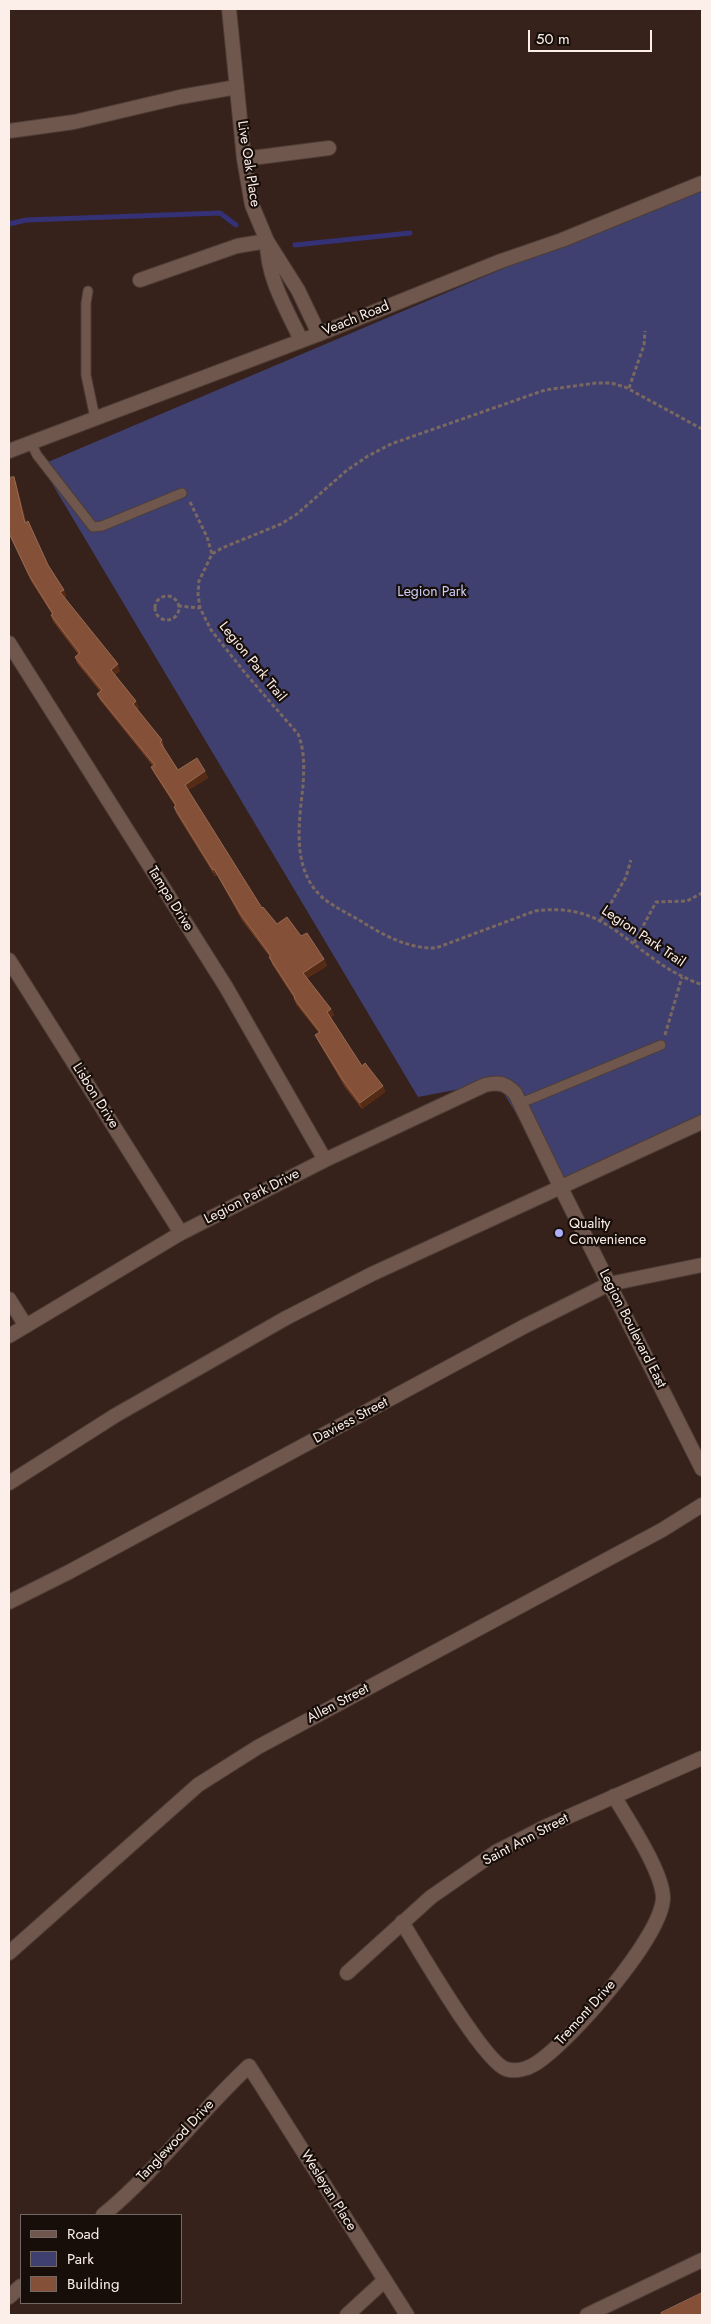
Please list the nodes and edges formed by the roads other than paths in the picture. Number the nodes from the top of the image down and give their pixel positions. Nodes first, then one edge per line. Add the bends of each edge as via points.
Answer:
1 (229, 9) edge
2 (237, 87) junction
3 (9, 131) edge
4 (329, 148) dead end
5 (244, 159) junction
6 (702, 183) edge
7 (266, 241) junction
8 (140, 280) dead end
9 (88, 291) dead end
10 (319, 334) junction
11 (301, 340) junction
12 (95, 418) junction
13 (31, 443) junction
14 (9, 451) edge
15 (182, 493) road end
16 (9, 643) edge
17 (9, 960) edge
18 (662, 1045) road end
19 (506, 1084) joint
20 (521, 1103) junction
21 (702, 1122) edge
22 (325, 1160) junction
23 (561, 1188) junction
24 (181, 1233) junction
25 (702, 1264) edge
26 (609, 1284) junction
27 (9, 1299) edge
28 (26, 1326) junction
29 (9, 1336) edge
30 (702, 1469) edge
31 (9, 1483) edge
32 (702, 1505) edge
33 (9, 1602) edge
34 (702, 1758) edge
35 (614, 1796) junction
36 (402, 1922) junction
37 (9, 1953) edge
38 (347, 1974) dead end
39 (249, 2066) joint
40 (104, 2214) edge
41 (702, 2260) edge
42 (385, 2280) junction
43 (20, 2287) edge
44 (9, 2298) edge
45 (347, 2315) edge
46 (407, 2315) edge
47 (587, 2315) edge

1 - 2 street, Live Oak Place
2 - 3 street via 74,122
2 - 5 street, Live Oak Place
4 - 5 street
5 - 7 street, Live Oak Place via 252,205
6 - 10 street, Veach Road
7 - 8 street via 237,246
7 - 10 street, Live Oak Place via 298,290
7 - 11 street via 272,276
9 - 12 lane via 86,375
10 - 11 street, Veach Road
11 - 12 street, Veach Road
12 - 13 street, Veach Road
13 - 14 street, Veach Road
13 - 15 lane via 93,526 102,526
16 - 22 street, Tampa Drive via 226,987
17 - 24 street, Lisbon Drive
18 - 20 lane
19 - 20 street, Legion Boulevard East
19 - 22 street, Legion Park Drive via 497,1082 464,1093
20 - 23 street, Legion Boulevard East
21 - 23 street
22 - 24 street, Legion Park Drive
23 - 26 street, Legion Boulevard East
23 - 31 street via 372,1274 286,1318 116,1415
24 - 28 street, Legion Park Drive
25 - 26 street, Daviess Street
26 - 30 street, Legion Boulevard East
26 - 33 street, Daviess Street
27 - 28 street
28 - 29 street, Legion Park Drive
32 - 37 street, Allen Street via 662,1530 258,1747 198,1785
34 - 35 street, Saint Ann Street
35 - 36 street, Saint Ann Street via 496,1852 431,1897
35 - 36 street, Tremont Drive via 660,1881 663,1898 660,1914 644,1942 597,2004 564,2040 535,2064 521,2070 507,2069 494,2062
36 - 38 street, Saint Ann Street
39 - 40 street, Tanglewood Drive
39 - 42 street, Wesleyan Place
41 - 47 street
42 - 45 street
42 - 46 street, Wesleyan Place
43 - 44 street

